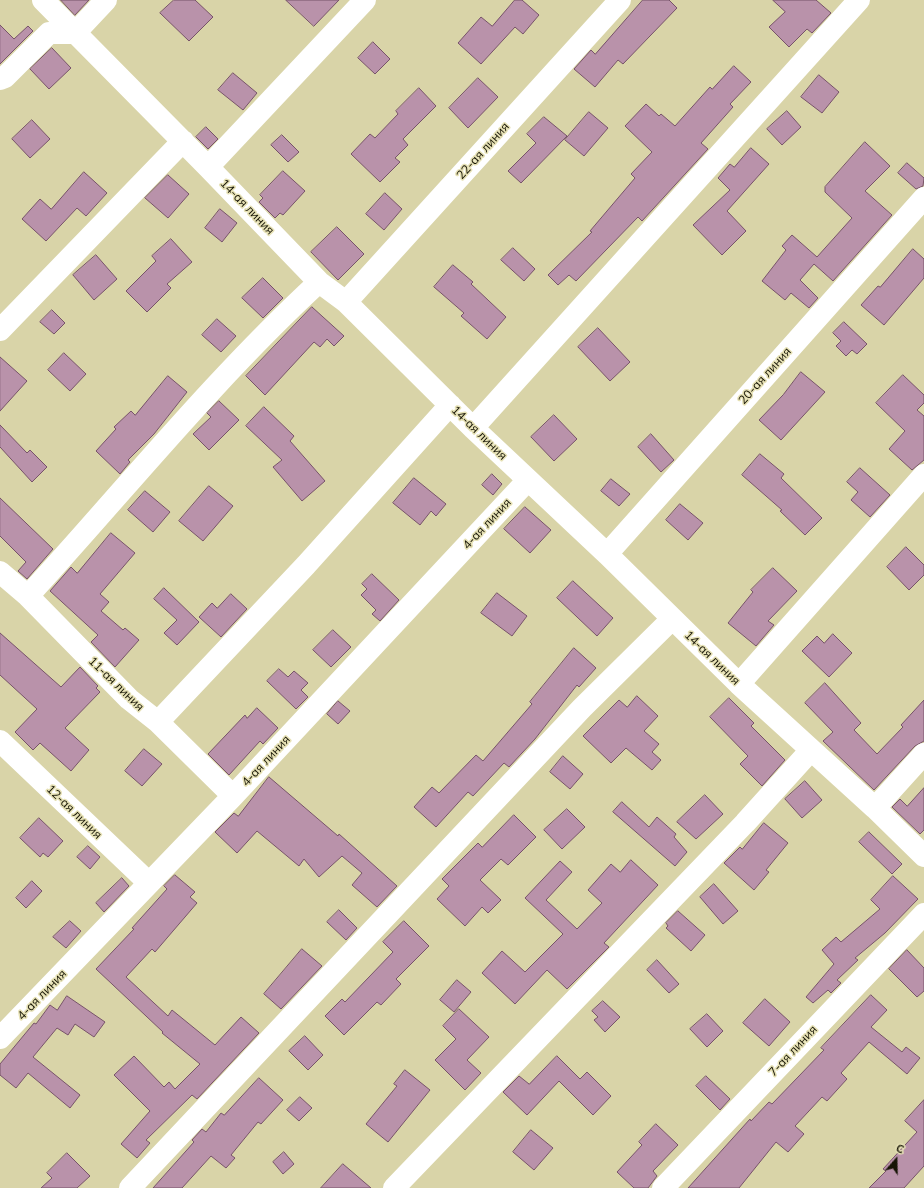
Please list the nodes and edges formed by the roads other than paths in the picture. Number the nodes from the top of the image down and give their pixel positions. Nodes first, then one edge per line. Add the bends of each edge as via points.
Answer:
1 (43, 0) edge
2 (106, 0) edge
3 (365, 0) edge
4 (620, 0) edge
5 (859, 0) edge
6 (75, 33) junction
7 (0, 79) edge
8 (183, 141) junction
9 (208, 167) junction
10 (924, 198) edge
11 (319, 282) junction
12 (346, 302) junction
13 (0, 330) edge
14 (450, 406) junction
15 (472, 428) junction
16 (924, 475) edge
17 (528, 480) junction
18 (606, 554) junction
19 (0, 572) edge
20 (28, 596) junction
21 (672, 619) junction
22 (739, 684) junction
23 (158, 722) junction
24 (0, 741) edge
25 (811, 750) junction
26 (924, 754) edge
27 (233, 796) junction
28 (875, 808) junction
29 (924, 856) edge
30 (149, 883) junction
31 (924, 914) edge
32 (0, 1038) edge
33 (130, 1188) edge
34 (394, 1188) edge
35 (663, 1188) edge

1 - 6 street, 14-ая линия
2 - 6 street
3 - 9 street
4 - 12 street, 22-ая линия
5 - 15 street
6 - 7 street via 49,33
6 - 8 street, 14-ая линия
8 - 9 street, 14-ая линия
8 - 13 street
9 - 11 street, 14-ая линия
10 - 18 street, 20-ая линия
11 - 12 street, 14-ая линия
11 - 20 street via 281,317 194,410
12 - 14 street, 14-ая линия
14 - 15 street, 14-ая линия
14 - 23 street via 306,565
15 - 17 street, 14-ая линия
16 - 22 street
17 - 18 street, 14-ая линия
17 - 27 street, 4-ая линия
18 - 21 street, 14-ая линия
19 - 20 street, 11-ая линия
20 - 23 street, 11-ая линия via 129,699
21 - 22 street, 14-ая линия
21 - 33 street via 582,708
22 - 25 street, 14-ая линия
23 - 27 street, 11-ая линия
24 - 30 street, 12-ая линия
25 - 28 street, 14-ая линия
25 - 34 street via 745,823
26 - 28 street
27 - 30 street, 4-ая линия
28 - 29 street, 14-ая линия
30 - 32 street, 4-ая линия
31 - 35 street, 7-ая линия

